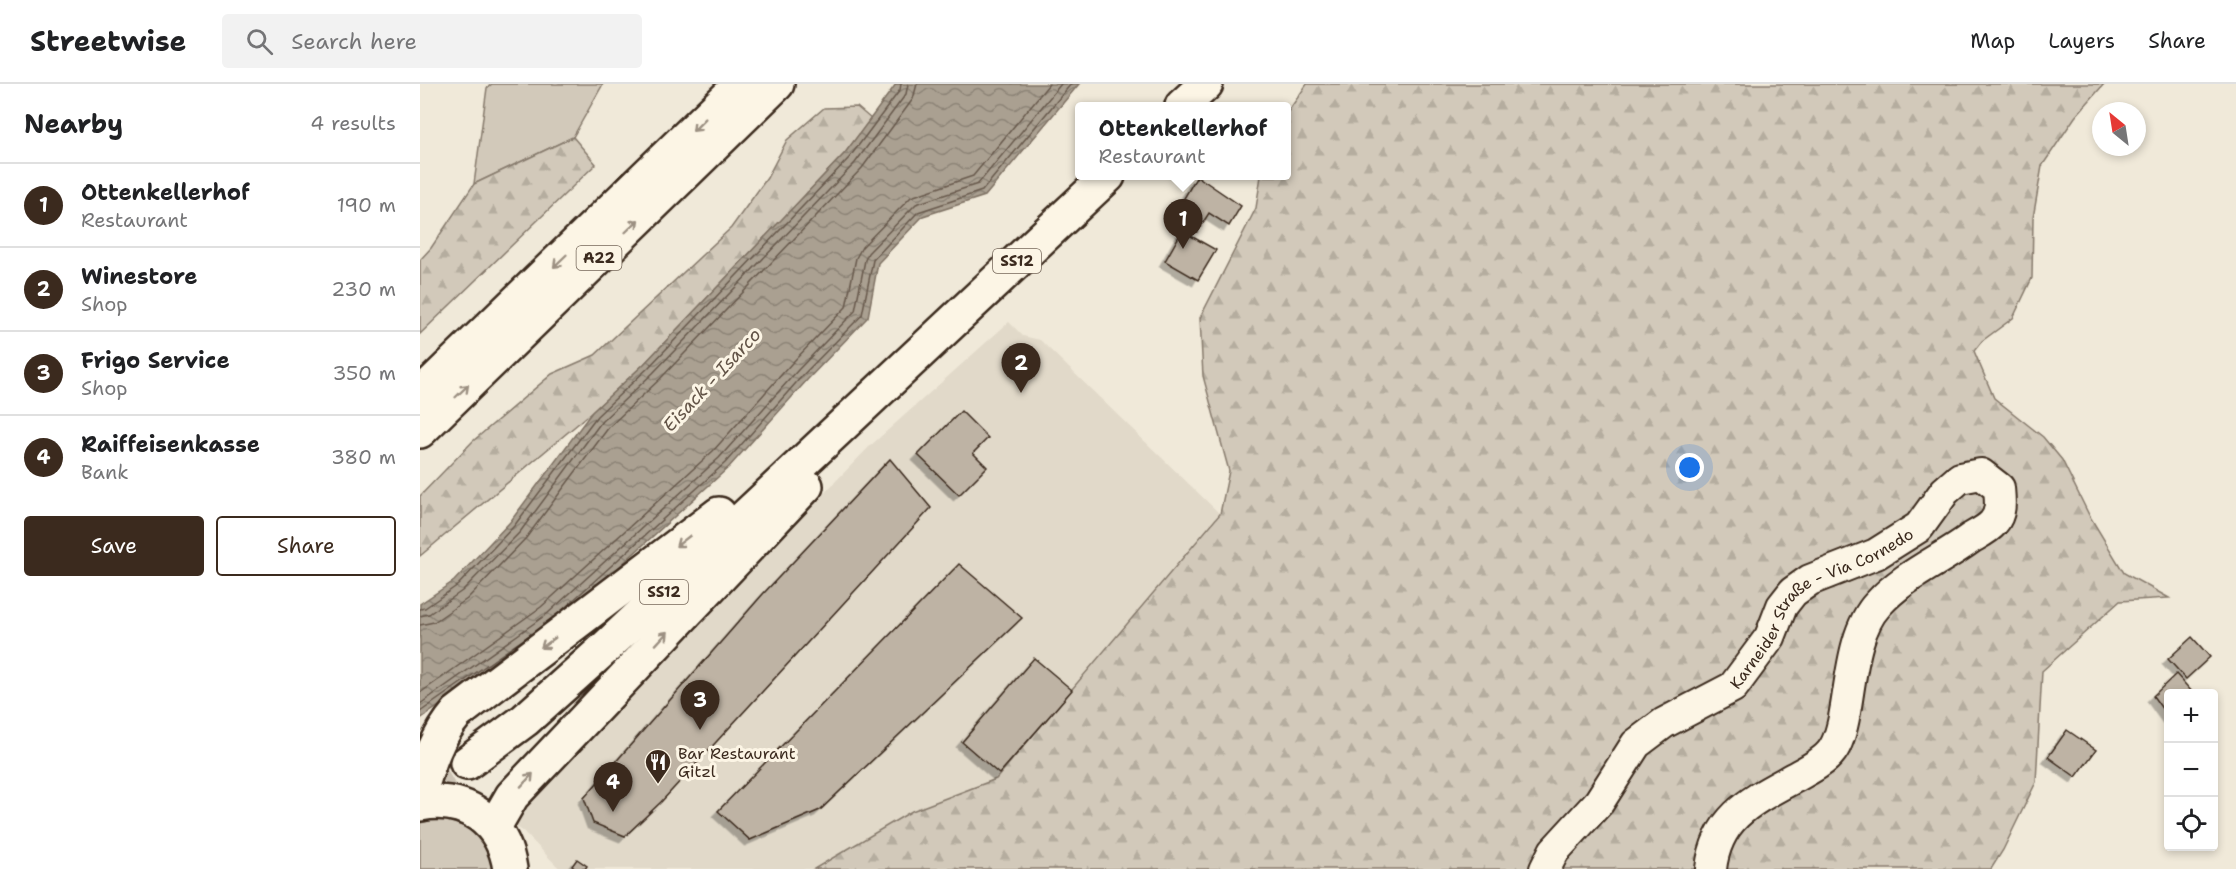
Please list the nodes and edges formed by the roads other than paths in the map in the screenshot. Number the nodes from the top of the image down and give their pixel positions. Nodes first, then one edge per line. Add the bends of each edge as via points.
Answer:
1 (741, 84) edge
2 (777, 84) edge
3 (1206, 84) edge
4 (1186, 102) edge
5 (1104, 180) edge
6 (926, 346) junction
7 (420, 395) edge
8 (420, 431) edge
9 (801, 462) junction
10 (467, 763) tunnel mouth
11 (420, 793) edge
12 (420, 804) edge
13 (494, 827) junction
14 (510, 869) edge
15 (1545, 869) edge
16 (1711, 869) edge

1 -> 7 main road, A22
8 -> 2 main road, A22
3 - 4 main road
5 - 6 main road, SS12
6 - 9 main road, SS12
13 -> 6 main road via 512,796 817,474
9 - 10 main road, SS12 via 604,649 525,720
9 -> 11 main road via 738,498 457,713 447,724 429,761
12 - 13 main road via 458,804
13 - 14 main road via 508,854
15 - 16 street, Karneider Straße - Via Cornedo via 1554,851 1599,802 1636,744 1664,723 1733,687 1770,637 1782,606 1793,592 1810,580 1876,554 1902,538 1919,527 1945,491 1960,478 1981,474 1999,488 2001,508 1994,522 1909,577 1873,609 1856,650 1842,727 1832,751 1737,814 1718,835

